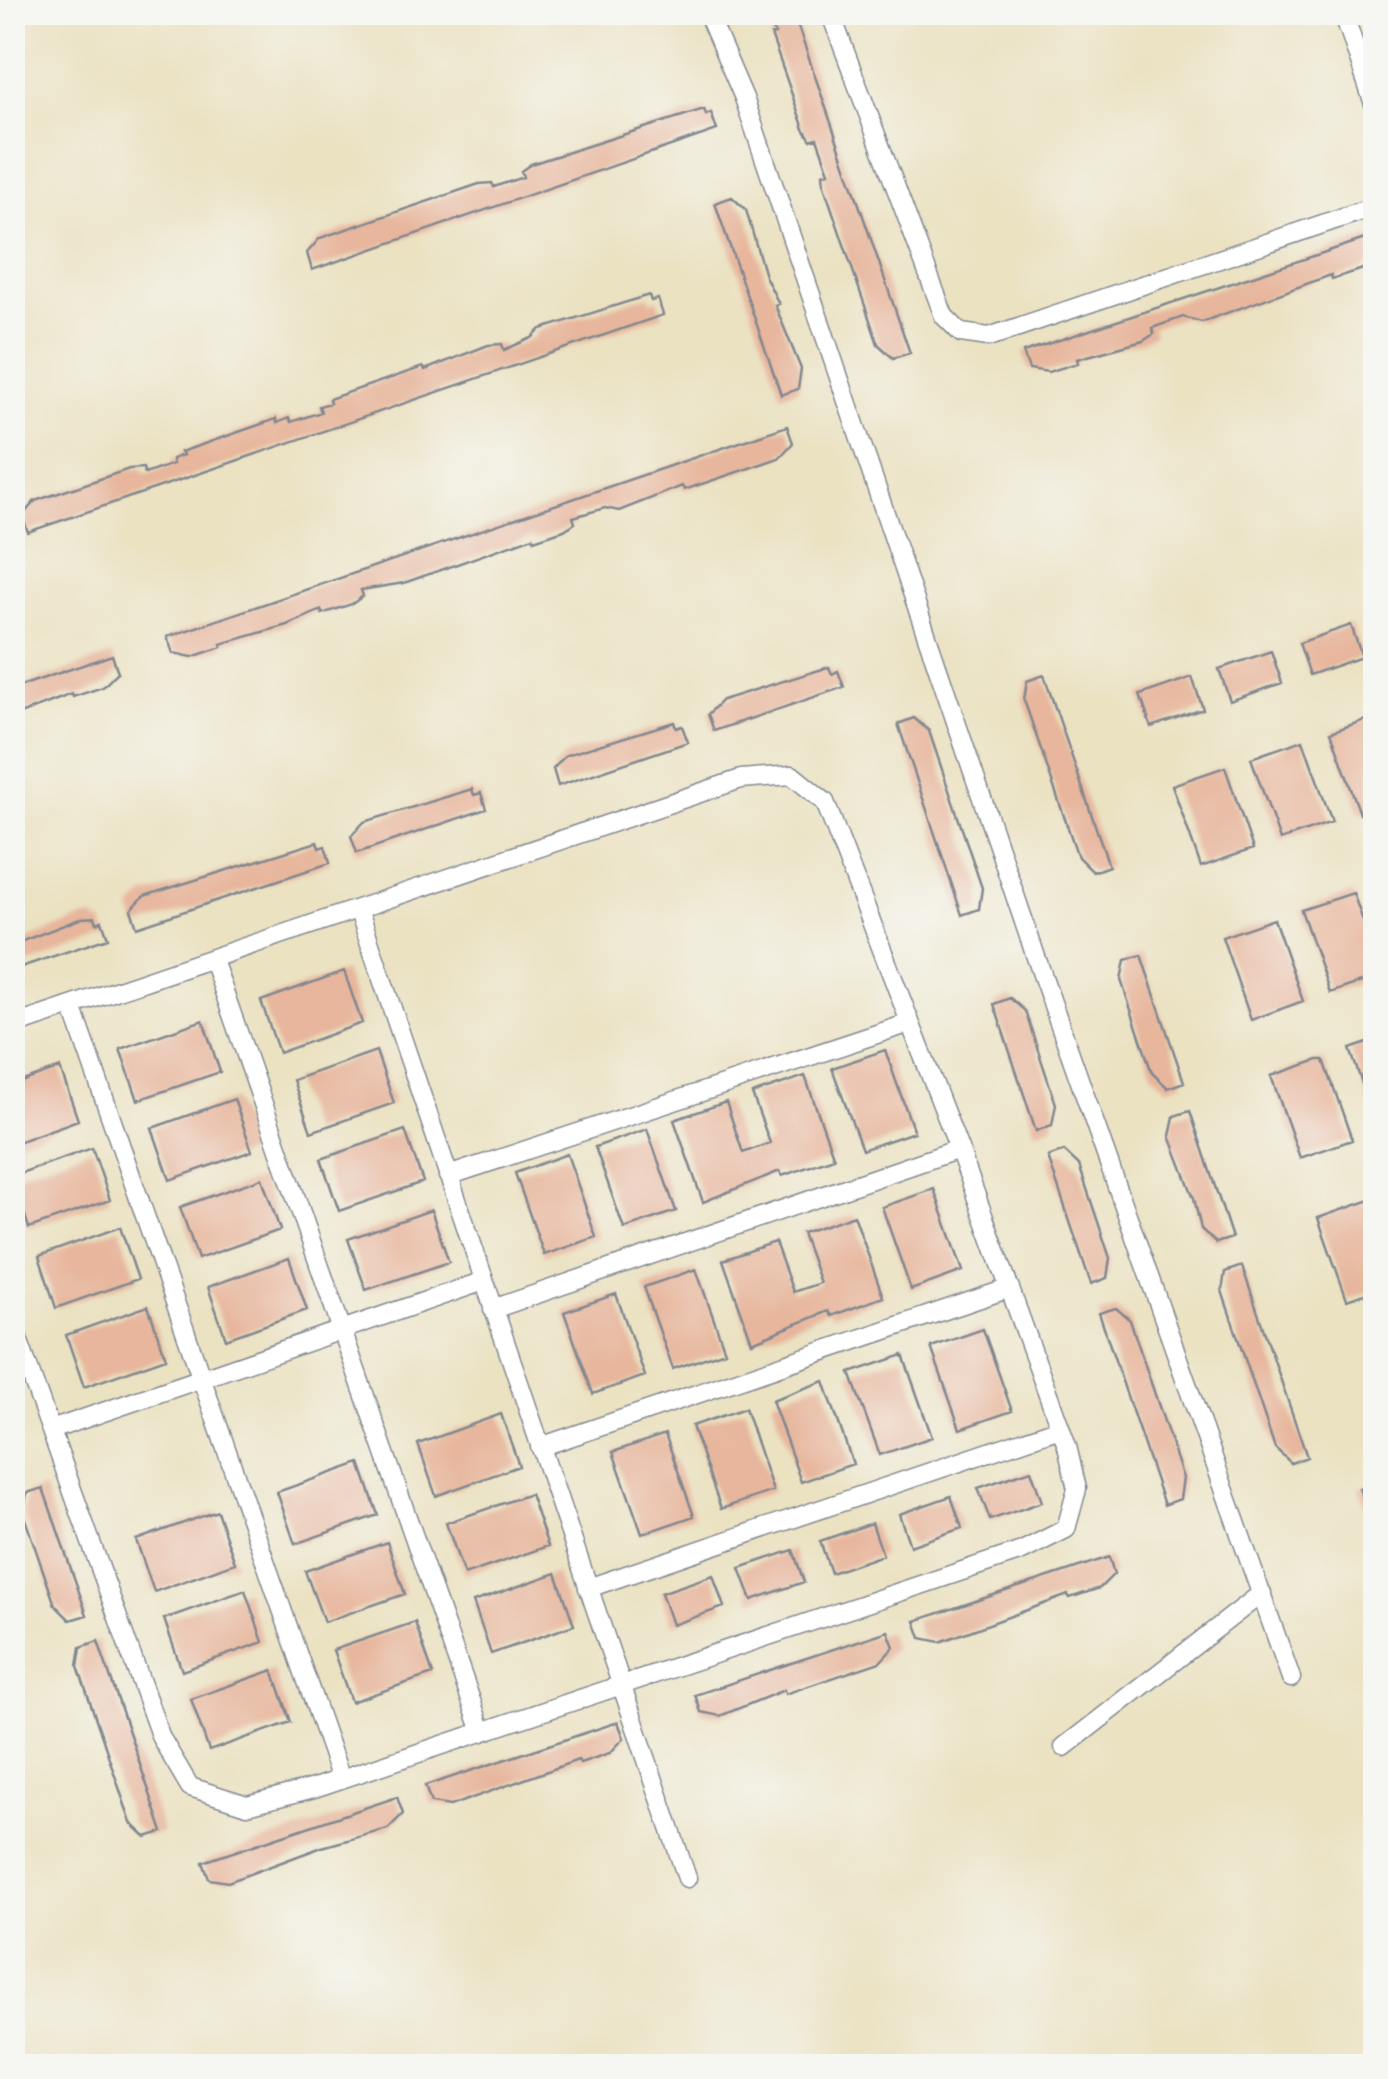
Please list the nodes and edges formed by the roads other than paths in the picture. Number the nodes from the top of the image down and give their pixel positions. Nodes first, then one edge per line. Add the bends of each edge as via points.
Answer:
1 (707, 12) edge
2 (830, 12) edge
3 (1343, 12) edge
4 (1376, 110) edge
5 (1376, 206) edge
6 (359, 911) junction
7 (212, 960) junction
8 (72, 1006) junction
9 (910, 1022) junction
10 (12, 1026) edge
11 (960, 1149) junction
12 (448, 1176) junction
13 (484, 1281) junction
14 (1010, 1288) junction
15 (494, 1309) junction
16 (12, 1322) edge
17 (342, 1330) junction
18 (201, 1378) junction
19 (1060, 1428) junction
20 (51, 1430) junction
21 (540, 1447) junction
22 (588, 1588) junction
23 (1262, 1593) junction
24 (1292, 1678) dead end
25 (621, 1686) junction
26 (482, 1732) junction
27 (1064, 1746) dead end
28 (341, 1779) junction
29 (687, 1878) dead end

1 - 23 street via 744,98 1037,960
2 - 5 street via 944,316 961,333 988,336
3 - 4 street
6 - 7 street
6 - 9 street via 741,779 792,775 825,802
6 - 12 street
7 - 8 street
7 - 17 street
8 - 10 street
8 - 18 street
9 - 11 street
9 - 12 street
11 - 14 street
11 - 15 street
12 - 13 street
13 - 15 street
13 - 17 street
14 - 19 street
14 - 21 street
15 - 21 street
16 - 20 street
17 - 18 street
17 - 26 street
18 - 20 street
18 - 28 street
19 - 22 street
19 - 25 street via 1077,1489 1066,1529 1022,1551
20 - 28 street via 162,1738 190,1788 248,1805
21 - 22 street
22 - 25 street
23 - 24 street
23 - 27 street
25 - 26 street
25 - 29 street
26 - 28 street

